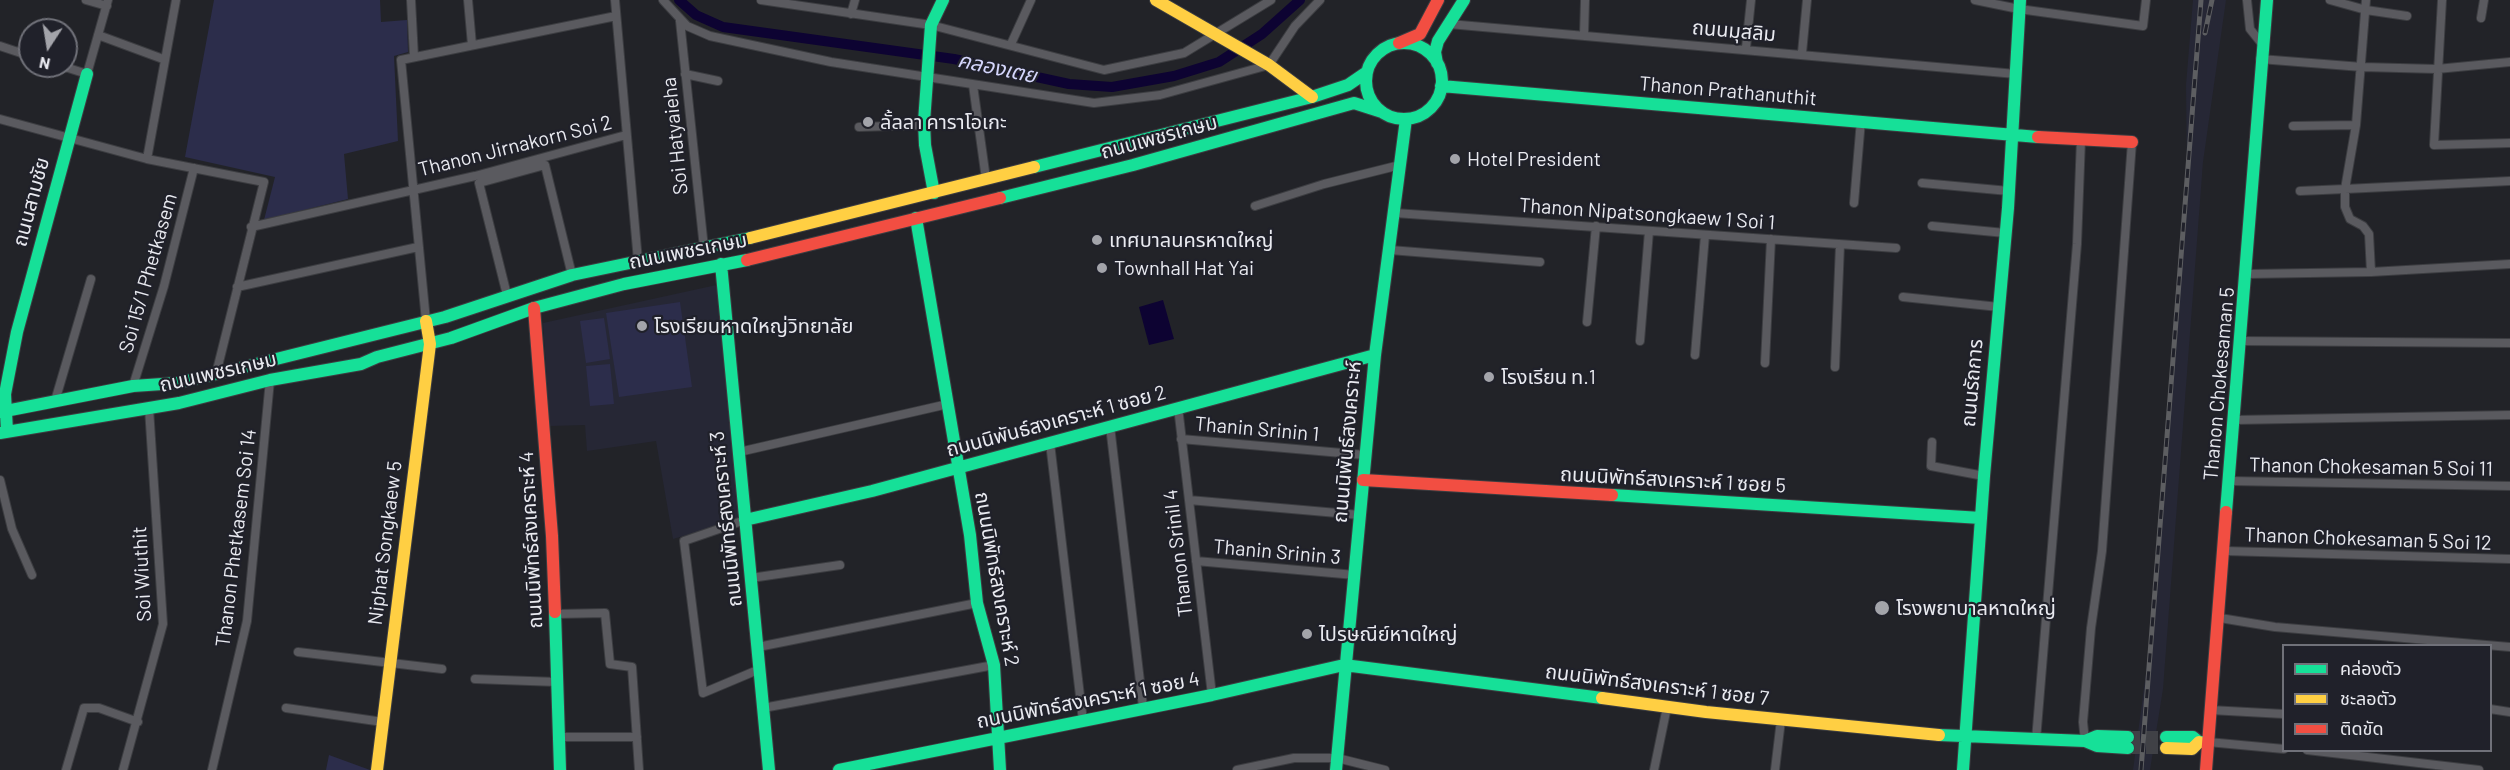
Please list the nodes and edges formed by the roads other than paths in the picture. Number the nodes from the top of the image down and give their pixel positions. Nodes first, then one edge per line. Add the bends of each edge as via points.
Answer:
1 (86, 0) edge
2 (176, 0) edge
3 (411, 0) edge
4 (468, 0) edge
5 (615, 0) edge
6 (663, 0) edge
7 (760, 0) edge
8 (855, 0) edge
9 (943, 0) edge
10 (1031, 0) edge
11 (1156, 0) edge
12 (1272, 0) edge
13 (1320, 0) edge
14 (1438, 0) edge
15 (1464, 0) edge
16 (1585, 0) edge
17 (1751, 0) edge
18 (1807, 0) edge
19 (1975, 0) edge
20 (2146, 0) edge
21 (2247, 0) edge
22 (2267, 0) edge
23 (2330, 0) edge
24 (2366, 0) edge
25 (2442, 0) edge
26 (2484, 0) edge
27 (787, 2) edge
28 (107, 3) edge
29 (1172, 4) edge
30 (2020, 5) edge
31 (2366, 10) junction
32 (851, 14) junction
33 (616, 16) junction
34 (2407, 16) dead end
35 (2481, 18) dead end
36 (680, 21) junction
37 (1449, 24) junction
38 (931, 25) junction
39 (1218, 34) junction
40 (98, 35) junction
41 (1584, 35) junction
42 (1011, 44) junction
43 (2262, 44) junction
44 (472, 45) junction
45 (1395, 45) junction
46 (0, 46) edge
47 (1746, 48) junction
48 (18, 52) edge
49 (1802, 53) junction
50 (414, 57) junction
51 (163, 59) junction
52 (2260, 59) junction
53 (2510, 62) edge
54 (1269, 65) junction
55 (1438, 66) junction
56 (2362, 67) junction
57 (2437, 69) junction
58 (78, 71) edge
59 (1367, 72) junction
60 (87, 74) junction
61 (685, 74) junction
62 (2016, 74) junction
63 (926, 79) junction
64 (718, 81) dead end
65 (973, 85) junction
66 (1441, 86) junction
67 (1312, 97) junction
68 (1382, 112) junction
69 (0, 119) edge
70 (1406, 119) junction
71 (1861, 120) junction
72 (924, 125) junction
73 (2356, 125) junction
74 (2293, 126) dead end
75 (859, 127) dead end
76 (626, 135) junction
77 (2012, 135) junction
78 (68, 139) junction
79 (2081, 140) junction
80 (2132, 142) joint
81 (2510, 143) edge
82 (1127, 144) junction
83 (147, 159) junction
84 (1133, 165) junction
85 (1400, 165) junction
86 (194, 168) junction
87 (986, 179) junction
88 (2510, 182) edge
89 (1922, 183) dead end
90 (412, 189) junction
91 (2345, 189) junction
92 (2008, 191) junction
93 (2300, 191) dead end
94 (934, 192) junction
95 (1854, 203) dead end
96 (1255, 206) dead end
97 (1395, 213) junction
98 (916, 218) junction
99 (1596, 226) junction
100 (1932, 226) dead end
101 (251, 227) junction
102 (1649, 231) junction
103 (767, 234) junction
104 (2005, 234) junction
105 (1705, 235) junction
106 (1771, 240) junction
107 (1840, 245) junction
108 (418, 247) junction
109 (704, 248) junction
110 (1896, 248) dead end
111 (1390, 250) junction
112 (772, 255) junction
113 (638, 261) junction
114 (1540, 262) dead end
115 (721, 264) junction
116 (2510, 264) edge
117 (2371, 272) junction
118 (2247, 274) junction
119 (572, 275) junction
120 (91, 279) dead end
121 (237, 287) junction
122 (507, 295) junction
123 (1903, 297) dead end
124 (1999, 307) junction
125 (534, 308) junction
126 (426, 321) junction
127 (1587, 322) dead end
128 (1640, 341) dead end
129 (2241, 341) junction
130 (2510, 343) edge
131 (430, 344) junction
132 (1375, 355) junction
133 (1695, 356) dead end
134 (1765, 363) dead end
135 (1835, 368) dead end
136 (216, 374) junction
137 (270, 380) junction
138 (133, 386) junction
139 (55, 401) junction
140 (948, 404) junction
141 (1178, 407) junction
142 (149, 408) junction
143 (2, 411) edge
144 (2510, 415) edge
145 (2234, 420) junction
146 (1110, 426) junction
147 (4, 432) edge
148 (1181, 439) junction
149 (1932, 442) dead end
150 (1050, 443) junction
151 (739, 452) junction
152 (1365, 455) junction
153 (958, 468) junction
154 (1984, 476) junction
155 (0, 480) edge
156 (1363, 480) junction
157 (2230, 481) junction
158 (2510, 486) edge
159 (1189, 500) junction
160 (1360, 515) junction
161 (1981, 518) junction
162 (745, 520) junction
163 (2225, 551) junction
164 (2510, 559) edge
165 (1196, 561) junction
166 (840, 565) dead end
167 (32, 575) dead end
168 (1355, 575) junction
169 (751, 578) junction
170 (978, 603) junction
171 (556, 614) junction
172 (2220, 618) junction
173 (2475, 644) edge
174 (2492, 645) edge
175 (758, 647) junction
176 (2510, 647) edge
177 (298, 652) dead end
178 (390, 664) junction
179 (1344, 664) junction
180 (994, 665) junction
181 (442, 669) dead end
182 (760, 669) junction
183 (475, 679) dead end
184 (557, 682) junction
185 (1212, 695) junction
186 (1667, 706) junction
187 (1143, 707) junction
188 (286, 708) dead end
189 (763, 708) junction
190 (2492, 709) edge
191 (2210, 710) junction
192 (2510, 712) edge
193 (2282, 714) edge
194 (1781, 720) junction
195 (1083, 721) junction
196 (138, 722) junction
197 (383, 722) junction
198 (561, 737) junction
199 (637, 737) junction
200 (1965, 737) junction
201 (997, 738) junction
202 (2036, 740) junction
203 (2085, 741) junction
204 (2166, 742) tunnel mouth
205 (2203, 742) junction
206 (2128, 743) tunnel mouth
207 (2282, 748) edge
208 (2324, 752) edge
209 (1336, 764) edge
210 (66, 770) edge
211 (123, 770) edge
212 (212, 770) edge
213 (377, 770) edge
214 (560, 770) edge
215 (639, 770) edge
216 (769, 770) edge
217 (839, 770) edge
218 (1000, 770) edge
219 (1237, 770) edge
220 (1385, 770) edge
221 (1654, 770) edge
222 (1775, 770) edge
223 (1963, 770) edge
224 (2206, 770) edge
225 (2479, 770) edge

1 - 28 street
2 - 51 street
3 - 50 street
4 - 44 street
5 - 33 street
6 - 36 street
7 - 27 street
8 - 32 street
9 - 38 street
10 - 42 street
11 - 29 street
12 - 39 street
13 - 54 street via 1294,26
14 - 45 street via 1420,34
15 - 37 street
16 - 41 street
17 - 47 street
18 - 49 street
19 - 30 street
20 - 30 street via 2143,26
21 - 43 street via 2250,29
22 - 43 street, Thanon Chokesaman 5
23 - 31 street
24 - 31 street
25 - 57 street
26 - 35 street
27 - 32 street
28 - 40 street
29 - 39 street
30 - 62 street, ถนนรัถการ
31 - 34 street
31 - 56 street
32 - 38 street
33 - 44 street
33 - 76 street
36 - 61 street, Soi Hatyaieha
36 - 63 street via 710,36
37 - 41 street, ถนนมุสลิม
37 - 55 street via 1435,52
38 - 42 street
38 - 63 street
39 - 42 street via 1184,53 1104,70
39 - 54 street
40 - 51 street
40 - 60 street
41 - 47 street, ถนนมุสลิม
43 - 52 street, Thanon Chokesaman 5
44 - 50 street
45 - 55 street via 1420,48
45 - 59 street via 1377,54
46 - 48 street
47 - 49 street, ถนนมุสลิม
49 - 62 street, ถนนมุสลิม
50 - 90 street via 401,60
51 - 83 street
52 - 56 street
52 - 118 street, Thanon Chokesaman 5
53 - 57 street
54 - 65 street via 1160,95 1094,103
54 - 67 street
55 - 66 street
56 - 57 street
56 - 73 street
57 - 81 street via 2434,145
58 - 60 street
59 - 67 street, ถนนเพชรเกษม via 1348,85
59 - 68 street via 1368,94
60 - 78 street, ถนนสามชัย
61 - 64 street
61 - 109 street, Soi Hatyaieha
62 - 77 street, ถนนรัถการ
63 - 65 street
63 - 72 street
65 - 87 street
66 - 70 street via 1432,107
66 - 71 street, Thanon Prathanuthit
67 - 82 street, ถนนเพชรเกษม
68 - 70 street
68 - 84 street, ถนนเพชรเกษม via 1354,103
69 - 78 street
70 - 85 street, ถนนนิพันธ์สงเคราะห์
71 - 77 street, Thanon Prathanuthit
71 - 95 street
72 - 75 street
72 - 94 street
73 - 74 street
73 - 91 street
76 - 90 street, Thanon Jirnakorn Soi 2
76 - 113 street
77 - 79 street, Thanon Prathanuthit
77 - 92 street, ถนนรัถการ
78 - 83 street
78 - 143 street, ถนนสามชัย via 17,332
79 - 80 street, Thanon Prathanuthit
79 - 202 street via 2077,244
80 - 203 street via 2102,551 2083,722
82 - 84 street
82 - 87 street, ถนนเพชรเกษม
83 - 86 street
84 - 98 street, ถนนเพชรเกษม
85 - 96 street
85 - 97 street, ถนนนิพันธ์สงเคราะห์
86 - 101 street via 264,182
86 - 138 street, Soi 15/1 Phetkasem
87 - 94 street, ถนนเพชรเกษม
88 - 91 street
89 - 92 street
90 - 101 street, Thanon Jirnakorn Soi 2
90 - 108 street
91 - 93 street
91 - 117 street via 2350,219 2369,234
92 - 104 street, ถนนรัถการ
94 - 103 street, ถนนเพชรเกษม
97 - 99 street, Thanon Nipatsongkaew 1 Soi 1
97 - 111 street, ถนนนิพันธ์สงเคราะห์
98 - 112 street, ถนนเพชรเกษม
98 - 140 street, ถนนนิพัทธ์สงเคราะห์ 2
99 - 102 street, Thanon Nipatsongkaew 1 Soi 1
99 - 127 street
100 - 104 street
101 - 121 street
102 - 105 street, Thanon Nipatsongkaew 1 Soi 1
102 - 128 street
103 - 109 street, ถนนเพชรเกษม
103 - 112 street
104 - 124 street, ถนนรัถการ
105 - 106 street, Thanon Nipatsongkaew 1 Soi 1
105 - 133 street
106 - 107 street, Thanon Nipatsongkaew 1 Soi 1
106 - 134 street
107 - 110 street, Thanon Nipatsongkaew 1 Soi 1
107 - 135 street
108 - 121 street
108 - 126 street
109 - 113 street, ถนนเพชรเกษม
111 - 114 street
111 - 132 street, ถนนนิพันธ์สงเคราะห์
112 - 115 street, ถนนเพชรเกษม
113 - 119 street, ถนนเพชรเกษม
115 - 125 street, ถนนเพชรเกษม
115 - 151 street, ถนนนิพัทธ์สงเคราะห์ 3
116 - 117 street
117 - 118 street
118 - 129 street, Thanon Chokesaman 5
119 - 122 street, ถนนเพชรเกษม
119 - 122 street via 545,165 479,183
120 - 139 street
121 - 136 street
122 - 126 street, ถนนเพชรเกษม
123 - 124 street
124 - 154 street, ถนนรัถการ
125 - 131 street, ถนนเพชรเกษม
125 - 171 street, ถนนนิพัทธ์สงเคราะห์ 4
126 - 131 street, Niphat Songkaew 5
126 - 136 street, ถนนเพชรเกษม
129 - 130 street
129 - 145 street, Thanon Chokesaman 5
131 - 137 street, ถนนเพชรเกษม via 361,364
131 - 178 street, Niphat Songkaew 5
132 - 141 street, ถนนนิพันธ์สงเคราะห์ 1 ซอย 2
132 - 152 street, ถนนนิพันธ์สงเคราะห์
136 - 138 street, ถนนเพชรเกษม via 177,383
137 - 142 street, ถนนเพชรเกษม
137 - 212 street, Thanon Phetkasem Soi 14 via 247,621
138 - 139 street, ถนนเพชรเกษม
139 - 143 street, ถนนเพชรเกษม
140 - 151 street
140 - 153 street, ถนนนิพัทธ์สงเคราะห์ 2
141 - 146 street, ถนนนิพันธ์สงเคราะห์ 1 ซอย 2
141 - 148 street, Thanon Srinil 4
142 - 147 street, ถนนเพชรเกษม
142 - 196 street, Soi Wiuthit via 164,624
143 - 147 street, ถนนสามชัย
144 - 145 street
145 - 157 street, Thanon Chokesaman 5
146 - 150 street, ถนนนิพันธ์สงเคราะห์ 1 ซอย 2
146 - 187 street
148 - 152 street, Thanin Srinin 1
148 - 159 street, Thanon Srinil 4
149 - 154 street via 1931,466
150 - 153 street, ถนนนิพันธ์สงเคราะห์ 1 ซอย 2
150 - 195 street
151 - 162 street, ถนนนิพัทธ์สงเคราะห์ 3
152 - 156 street, ถนนนิพันธ์สงเคราะห์
153 - 162 street, ถนนนิพันธ์สงเคราะห์ 1 ซอย 2
153 - 170 street, ถนนนิพัทธ์สงเคราะห์ 2
154 - 161 street, ถนนรัถการ
155 - 167 street via 12,529
156 - 160 street, ถนนนิพันธ์สงเคราะห์
156 - 161 street, ถนนนิพัทธ์สงเคราะห์ 1 ซอย 5
157 - 158 street, Thanon Chokesaman 5 Soi 11
157 - 163 street, Thanon Chokesaman 5
159 - 160 street
159 - 165 street, Thanon Srinil 4
160 - 168 street, ถนนนิพันธ์สงเคราะห์
161 - 200 street, ถนนรัถการ
162 - 169 street, ถนนนิพัทธ์สงเคราะห์ 3
162 - 182 street via 684,541 703,693
163 - 164 street, Thanon Chokesaman 5 Soi 12
163 - 172 street, Thanon Chokesaman 5
165 - 168 street, Thanin Srinin 3
165 - 185 street, Thanon Srinil 4
166 - 169 street
168 - 179 street, ถนนนิพันธ์สงเคราะห์
169 - 175 street, ถนนนิพัทธ์สงเคราะห์ 3
170 - 175 street
170 - 180 street, ถนนนิพัทธ์สงเคราะห์ 2
171 - 184 street, ถนนนิพัทธ์สงเคราะห์ 4
171 - 199 street via 605,613 610,664 633,667
172 - 173 street via 2275,627
172 - 191 street, Thanon Chokesaman 5
174 - 176 street
175 - 182 street, ถนนนิพัทธ์สงเคราะห์ 3
177 - 178 street
178 - 181 street
178 - 197 street, Niphat Songkaew 5
179 - 185 street, ถนนนิพัทธ์สงเคราะห์ 1 ซอย 4
179 - 186 street, ถนนนิพัทธ์สงเคราะห์ 1 ซอย 7
179 - 209 street, ถนนนิพันธ์สงเคราะห์
180 - 189 street
180 - 201 street, ถนนนิพัทธ์สงเคราะห์ 2
182 - 189 street, ถนนนิพัทธ์สงเคราะห์ 3
183 - 184 street
184 - 198 street, ถนนนิพัทธ์สงเคราะห์ 4
185 - 187 street, ถนนนิพัทธ์สงเคราะห์ 1 ซอย 4
186 - 194 street, ถนนนิพัทธ์สงเคราะห์ 1 ซอย 7
186 - 221 street
187 - 195 street, ถนนนิพัทธ์สงเคราะห์ 1 ซอย 4
188 - 197 street
189 - 216 street, ถนนนิพัทธ์สงเคราะห์ 3
190 - 192 street
191 - 193 street
191 - 205 street, Thanon Chokesaman 5
194 - 200 street, ถนนนิพัทธ์สงเคราะห์ 1 ซอย 7
194 - 222 street
195 - 201 street, ถนนนิพัทธ์สงเคราะห์ 1 ซอย 4
196 - 210 street via 99,708 84,708
196 - 211 street, Soi Wiuthit
197 - 213 street, Niphat Songkaew 5
198 - 199 street
198 - 214 street, ถนนนิพัทธ์สงเคราะห์ 4
199 - 215 street
200 - 202 street, ถนนนิพัทธ์สงเคราะห์ 1 ซอย 7
200 - 223 street, ถนนรัถการ
201 - 217 street, ถนนนิพัทธ์สงเคราะห์ 1 ซอย 4
201 - 218 street, ถนนนิพัทธ์สงเคราะห์ 2
202 - 203 street, ถนนนิพัทธ์สงเคราะห์ 1 ซอย 7
203 - 206 street, ถนนนิพัทธ์สงเคราะห์ 1 ซอย 7 via 2097,736
204 - 205 street via 2192,749
205 - 207 street
205 - 224 street, Thanon Chokesaman 5
208 - 225 street
209 - 219 street via 1294,758
209 - 220 street

